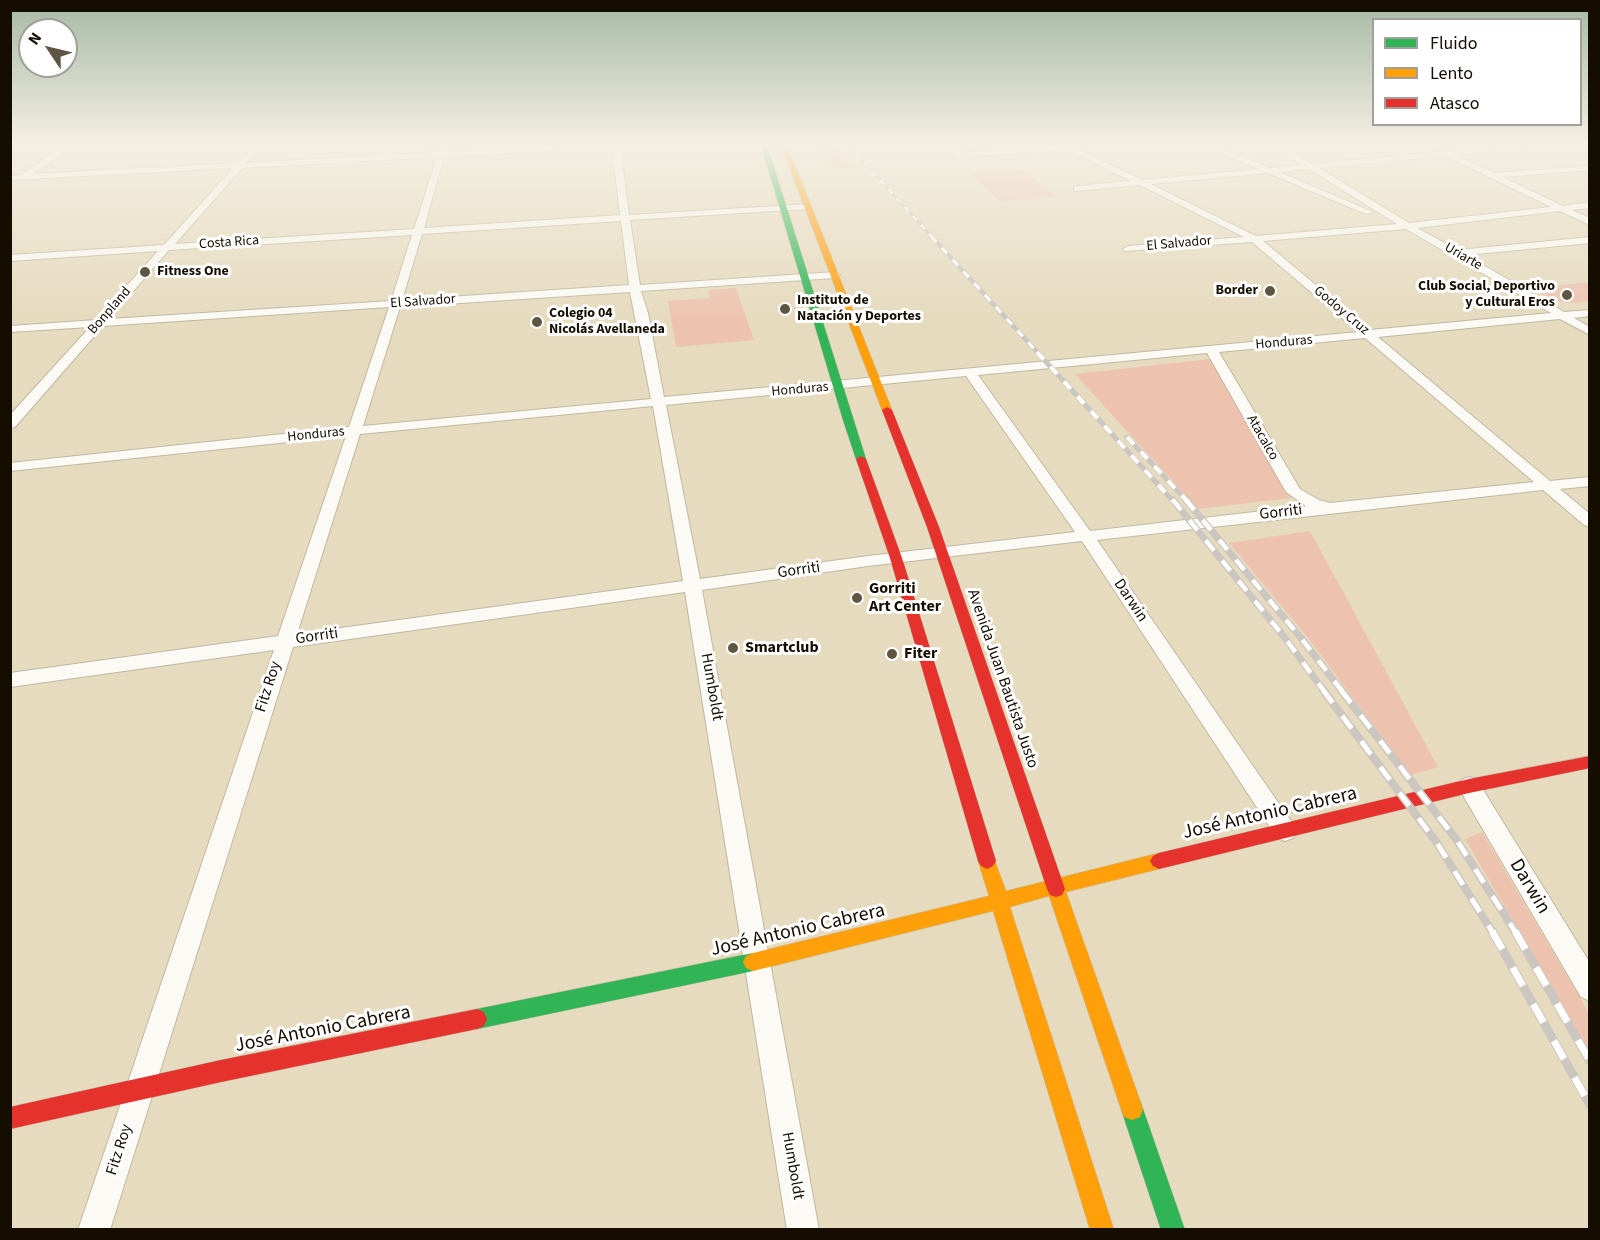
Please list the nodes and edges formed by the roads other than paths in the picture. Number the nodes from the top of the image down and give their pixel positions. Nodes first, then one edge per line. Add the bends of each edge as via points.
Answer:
1 (205, 203) edge
2 (427, 203) edge
3 (622, 203) edge
4 (783, 203) edge
5 (806, 203) edge
6 (1181, 203) edge
7 (1347, 203) edge
8 (1372, 203) edge
9 (1551, 203) edge
10 (1590, 205) edge
11 (807, 206) junction
12 (784, 207) junction
13 (1562, 208) junction
14 (624, 217) junction
15 (1395, 219) junction
16 (1590, 222) edge
17 (1407, 226) junction
18 (418, 231) junction
19 (1254, 238) junction
20 (1590, 240) edge
21 (164, 248) junction
22 (1128, 249) dead end
23 (1456, 253) junction
24 (10, 258) edge
25 (835, 275) junction
26 (806, 276) junction
27 (635, 289) junction
28 (396, 304) junction
29 (1590, 313) edge
30 (1564, 317) junction
31 (99, 323) junction
32 (10, 329) edge
33 (1590, 332) edge
34 (1370, 336) junction
35 (1211, 349) junction
36 (970, 373) junction
37 (874, 381) junction
38 (836, 386) junction
39 (658, 403) junction
40 (10, 424) edge
41 (352, 431) junction
42 (10, 467) edge
43 (1590, 481) edge
44 (1548, 487) junction
45 (1330, 508) junction
46 (1590, 522) edge
47 (1086, 536) junction
48 (941, 553) junction
49 (896, 558) junction
50 (693, 587) junction
51 (284, 642) junction
52 (10, 680) edge
53 (1590, 762) edge
54 (1469, 786) junction
55 (1286, 831) junction
56 (1057, 885) junction
57 (1000, 903) junction
58 (758, 962) junction
59 (1590, 988) edge
60 (141, 1086) junction
61 (10, 1118) edge
62 (94, 1230) edge
63 (803, 1230) edge
64 (1102, 1230) edge
65 (1173, 1230) edge

1 - 21 street, Bonpland
2 - 18 street, Fitz Roy
3 - 14 street, Humboldt
4 - 12 main road
5 - 11 main road, Avenida Juan Bautista Justo
6 - 19 street, Godoy Cruz
7 - 15 street
8 - 15 street, Uriarte
9 - 13 street
10 - 13 street, El Salvador
11 - 12 street, Costa Rica
11 - 25 main road, Avenida Juan Bautista Justo
12 - 14 street, Costa Rica
12 - 26 main road
13 - 16 street
13 - 17 street, El Salvador
14 - 18 street, Costa Rica
14 - 27 street, Humboldt
15 - 17 street, Uriarte
17 - 19 street, El Salvador
17 - 23 street, Uriarte
18 - 21 street, Costa Rica
18 - 28 street, Fitz Roy
19 - 22 street, El Salvador
19 - 34 street, Godoy Cruz
20 - 23 street
21 - 24 street, Costa Rica
21 - 31 street, Bonpland
23 - 30 street, Uriarte
25 - 26 street, El Salvador
25 - 37 main road, Avenida Juan Bautista Justo
26 - 27 street, El Salvador
26 - 38 main road
27 - 28 street, El Salvador
27 - 39 street, Humboldt
28 - 31 street, El Salvador
28 - 41 street, Fitz Roy
29 - 30 street, Honduras
30 - 33 street, Uriarte
30 - 34 street, Honduras
31 - 32 street, El Salvador
31 - 40 street, Bonpland
34 - 35 street, Honduras
34 - 44 street, Godoy Cruz
35 - 36 street, Honduras
35 - 45 street, Atacalco via 1294,492
36 - 37 street, Honduras
36 - 47 street, Darwin
37 - 38 street, Honduras
37 - 48 main road, Avenida Juan Bautista Justo
38 - 39 street, Honduras
38 - 49 main road
39 - 41 street, Honduras
39 - 50 street, Humboldt
41 - 42 street, Honduras
41 - 51 street, Fitz Roy
43 - 44 street, Gorriti
44 - 45 street, Gorriti
44 - 46 street, Godoy Cruz
45 - 47 street, Gorriti
47 - 48 street, Gorriti
47 - 55 street, Darwin
48 - 49 street, Gorriti
48 - 56 main road, Avenida Juan Bautista Justo
49 - 50 street, Gorriti
49 - 57 main road
50 - 51 street, Gorriti
50 - 58 street, Humboldt
51 - 52 street, Gorriti
51 - 60 street, Fitz Roy
53 - 54 main road, José Antonio Cabrera
54 - 55 main road, José Antonio Cabrera
54 - 59 street, Darwin
55 - 56 main road, José Antonio Cabrera
56 - 57 main road, José Antonio Cabrera
56 - 65 main road, Avenida Juan Bautista Justo
57 - 58 main road, José Antonio Cabrera
57 - 64 main road
58 - 60 main road, José Antonio Cabrera
58 - 63 street, Humboldt
60 - 61 main road, José Antonio Cabrera
60 - 62 street, Fitz Roy

